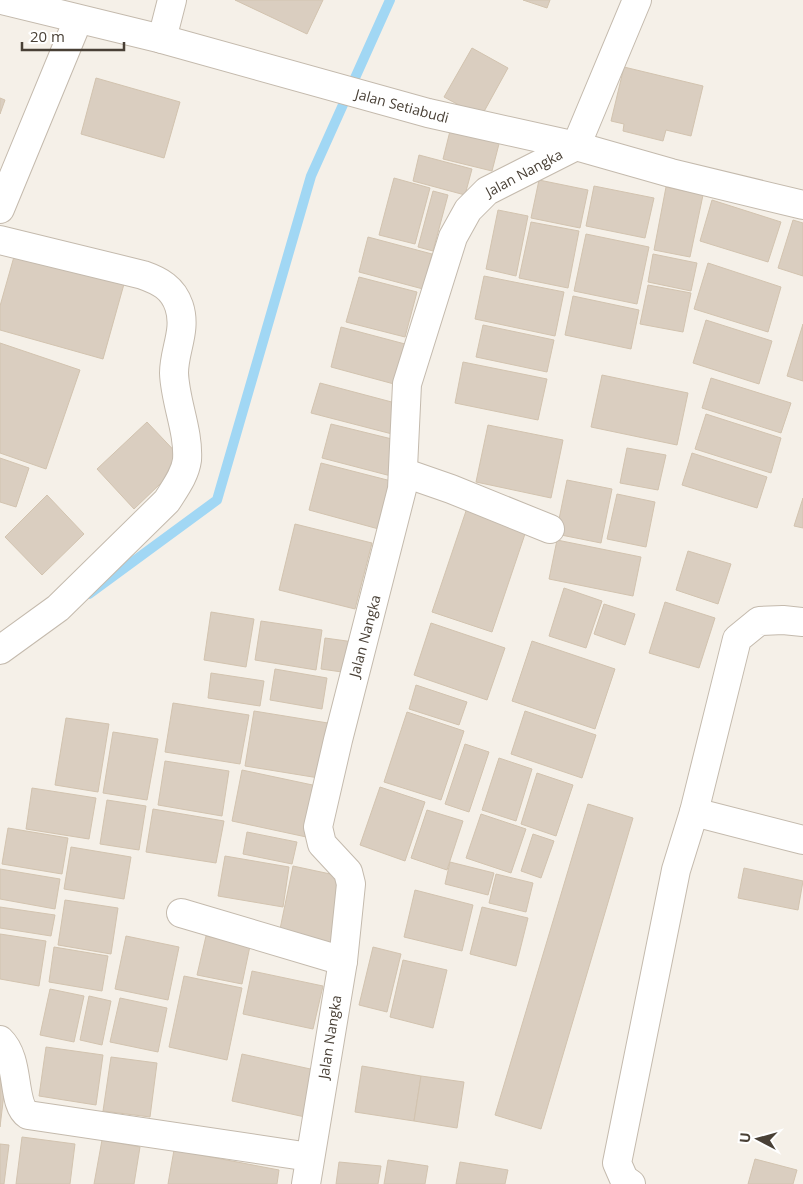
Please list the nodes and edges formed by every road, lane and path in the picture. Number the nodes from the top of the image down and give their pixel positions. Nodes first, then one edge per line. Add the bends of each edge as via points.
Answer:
1 (2, 0) edge
2 (172, 0) edge
3 (637, 0) edge
4 (78, 20) junction
5 (162, 39) junction
6 (576, 146) junction
7 (803, 205) edge
8 (0, 209) edge
9 (0, 240) edge
10 (405, 473) junction
11 (550, 529) dead end
12 (803, 622) edge
13 (0, 650) edge
14 (694, 812) junction
15 (803, 840) edge
16 (181, 913) dead end
17 (343, 961) junction
18 (0, 1040) edge
19 (310, 1157) junction
20 (306, 1184) edge
21 (631, 1184) edge

1 - 4 street, Jalan Setiabudi
2 - 5 street
3 - 6 street
4 - 5 street, Jalan Setiabudi
4 - 8 street
5 - 6 street, Jalan Setiabudi via 428,114
6 - 7 street, Jalan Setiabudi
6 - 10 street, Jalan Nangka via 487,192 471,206 457,230 407,384
9 - 13 street via 143,275 160,281 168,288 180,308 182,323 174,372 187,459 180,481 167,501 58,608
10 - 11 street
10 - 17 street, Jalan Nangka via 318,827 322,844 351,879
12 - 14 street via 759,621 737,639
14 - 15 street
14 - 21 street via 676,870 617,1163 624,1179
16 - 17 street
17 - 19 street, Jalan Nangka
18 - 19 street via 7,1047 14,1066 20,1105 28,1115
19 - 20 street, Jalan Nangka

